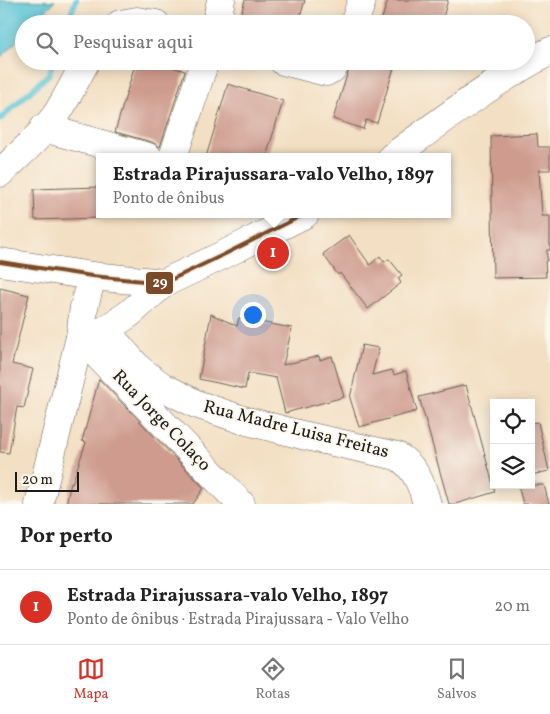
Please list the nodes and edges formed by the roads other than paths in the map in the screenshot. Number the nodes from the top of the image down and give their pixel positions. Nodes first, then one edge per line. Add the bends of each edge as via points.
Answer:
1 (222, 0) edge
2 (362, 0) edge
3 (218, 15) edge
4 (357, 15) edge
5 (550, 52) edge
6 (535, 60) edge
7 (81, 70) edge
8 (202, 70) edge
9 (318, 70) edge
10 (330, 70) edge
11 (516, 70) edge
12 (44, 128) junction
13 (134, 153) edge
14 (174, 153) edge
15 (398, 153) edge
16 (0, 173) edge
17 (297, 218) edge
18 (0, 262) edge
19 (92, 276) junction
20 (164, 283) junction
21 (93, 334) junction
22 (229, 498) edge
23 (39, 504) edge
24 (427, 504) edge

1 - 3 street
2 - 4 street
5 - 6 street
7 - 12 street via 55,116
8 - 14 street
9 - 10 street
11 - 15 street
12 - 13 street
12 - 16 street
17 - 20 street
18 - 19 street
19 - 20 street
19 - 21 street via 84,307
20 - 21 street via 129,314
21 - 22 street, Rua Jorge Colaço
21 - 23 street
21 - 24 street, Rua Madre Luisa Freitas via 163,388 196,404 243,420 397,456 416,475

